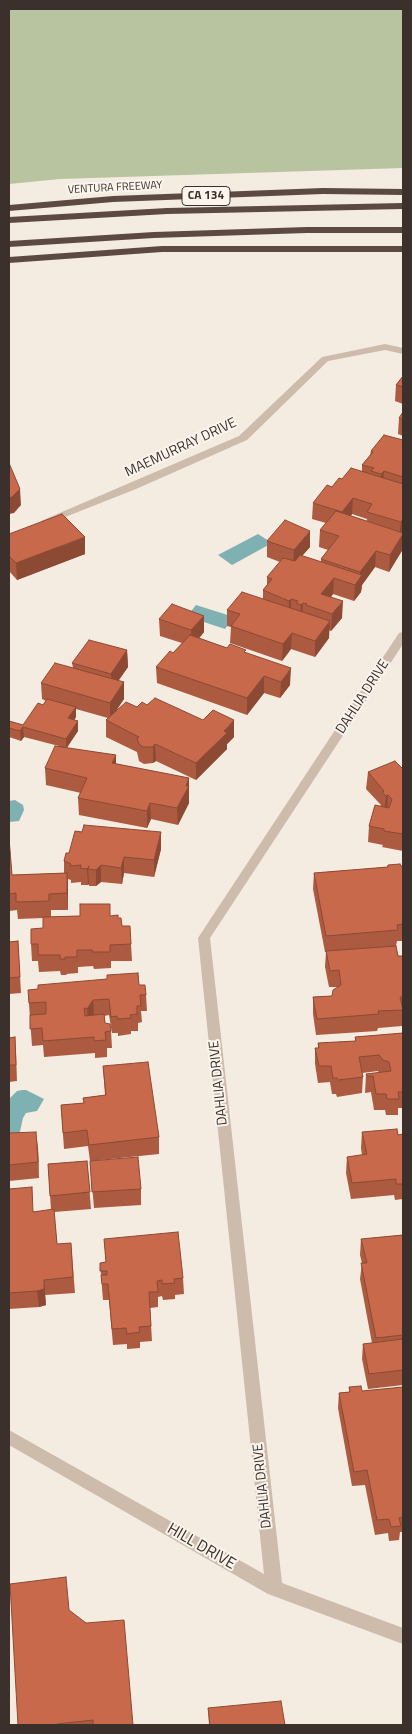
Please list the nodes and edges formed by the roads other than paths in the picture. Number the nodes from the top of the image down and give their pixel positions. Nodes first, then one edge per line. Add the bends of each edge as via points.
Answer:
1 (403, 192) edge
2 (403, 206) edge
3 (9, 208) edge
4 (9, 220) edge
5 (403, 230) edge
6 (9, 244) edge
7 (403, 249) edge
8 (9, 260) edge
9 (403, 351) edge
10 (35, 525) edge
11 (403, 636) edge
12 (9, 1437) edge
13 (274, 1588) junction
14 (403, 1636) edge

1 - 3 highway, VENTURA FREEWAY / CA 134 via 323,191 113,199
2 - 4 highway via 177,210
5 - 6 highway via 154,235
7 - 8 highway via 162,249
9 - 10 street, MAEMURRAY DRIVE via 385,347 325,359 243,438
11 - 13 street, DAHLIA DRIVE via 204,938
12 - 13 street, HILL DRIVE
13 - 14 street, HILL DRIVE

